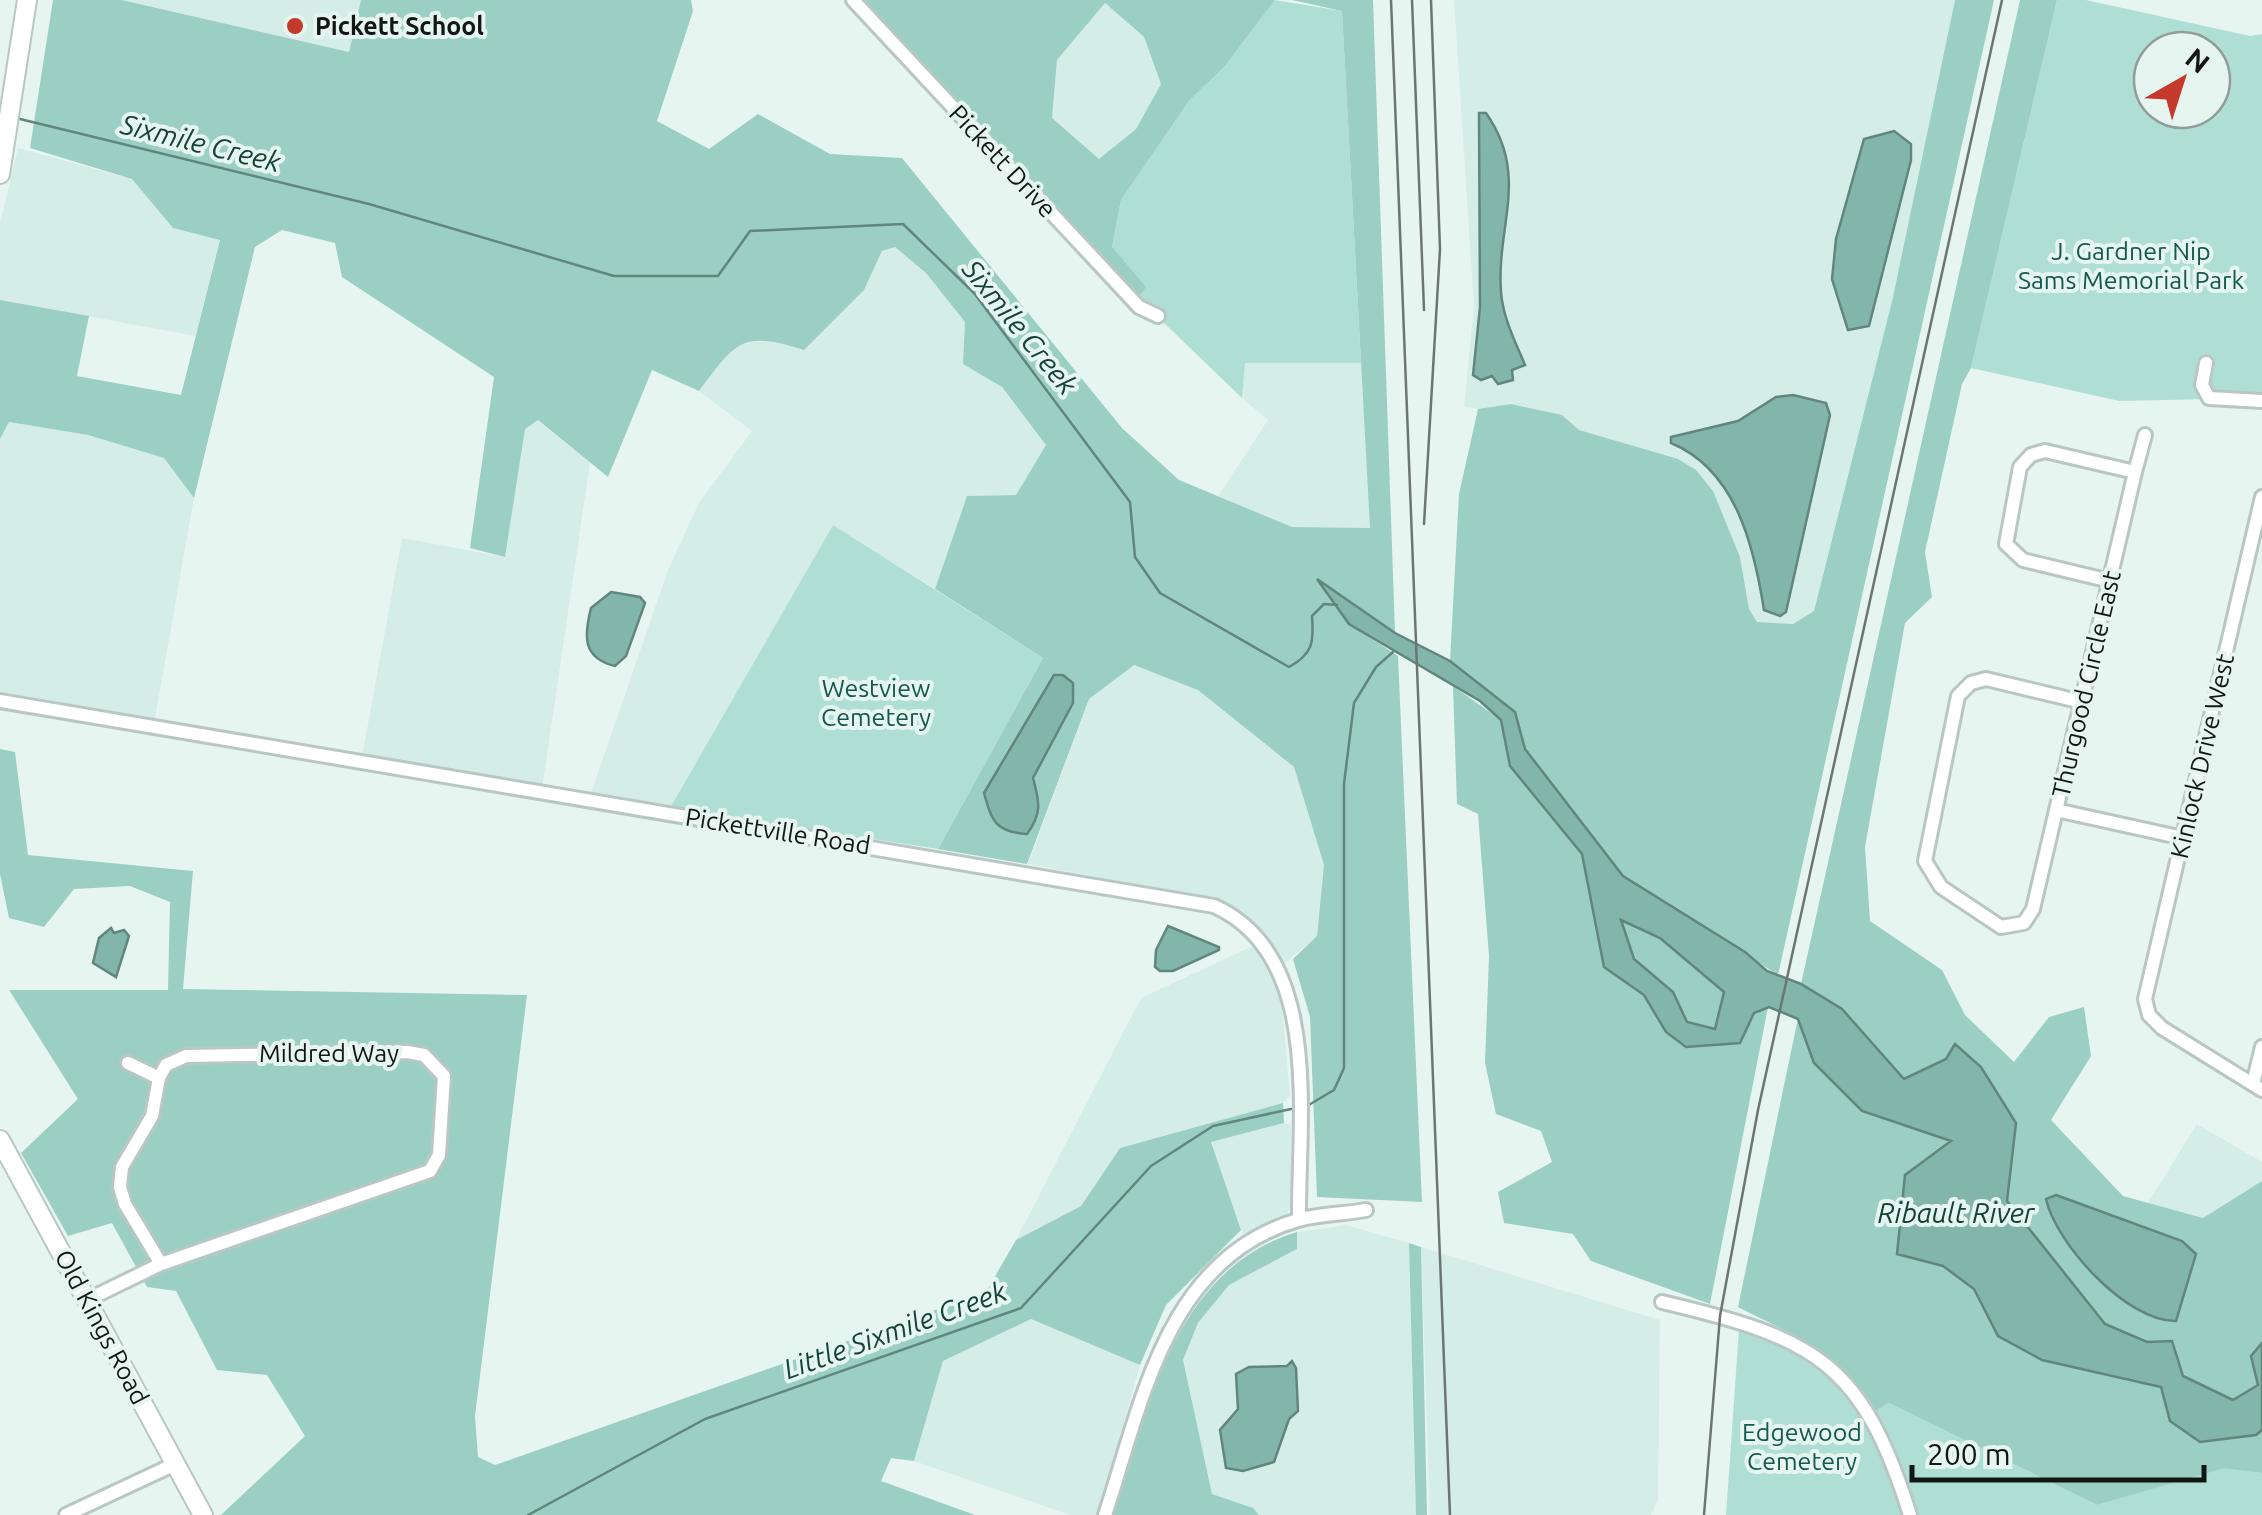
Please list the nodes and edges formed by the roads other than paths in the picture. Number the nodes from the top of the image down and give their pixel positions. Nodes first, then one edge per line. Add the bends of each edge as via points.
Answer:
1 (28, 0) edge
2 (853, 0) edge
3 (0, 174) edge
4 (1158, 316) dead end
5 (2206, 363) dead end
6 (2262, 402) edge
7 (2145, 435) dead end
8 (2135, 472) junction
9 (2262, 496) edge
10 (2110, 581) junction
11 (0, 702) edge
12 (2082, 702) junction
13 (2056, 810) junction
14 (2183, 838) junction
15 (2262, 1046) edge
16 (128, 1063) dead end
17 (159, 1078) junction
18 (2258, 1087) edge
19 (0, 1140) edge
20 (5, 1161) edge
21 (1366, 1210) dead end
22 (1299, 1219) junction
23 (161, 1264) junction
24 (87, 1300) junction
25 (1662, 1302) dead end
26 (176, 1464) junction
27 (66, 1515) edge
28 (203, 1515) edge
29 (1105, 1515) edge
30 (1910, 1515) edge

1 - 3 main road
2 - 4 street, Pickett Drive via 1139,307
5 - 6 street via 2202,385 2209,398
7 - 8 street, Thurgood Circle East
8 - 10 street, Thurgood Circle East
8 - 10 street via 2045,451 2020,467 2005,537 2010,551
9 - 14 street, Kinlock Drive West
10 - 12 street, Thurgood Circle East
11 - 22 street, Pickettville Road via 1214,906 1260,938 1287,988 1298,1059
12 - 13 street, Thurgood Circle East
12 - 13 street, Thurgood Circle East via 1986,679 1958,696 1924,852 1928,869 1941,887 1994,924 2016,927 2033,909
13 - 14 street
14 - 18 street, Kinlock Drive West via 2145,999 2149,1016
15 - 18 street
16 - 17 street
17 - 23 street via 152,1116 122,1168 120,1187
17 - 23 street, Mildred Way via 166,1065 186,1056 407,1052 424,1055 444,1076 439,1155 430,1171
19 - 20 main road, Old Kings Road
20 - 24 main road, Old Kings Road
21 - 22 street
22 - 29 street via 1242,1246 1186,1300 1163,1340
23 - 24 street, Mildred Way
24 - 26 main road, Old Kings Road
25 - 30 street via 1777,1335 1817,1357 1875,1419
26 - 27 street
26 - 28 main road, Old Kings Road

